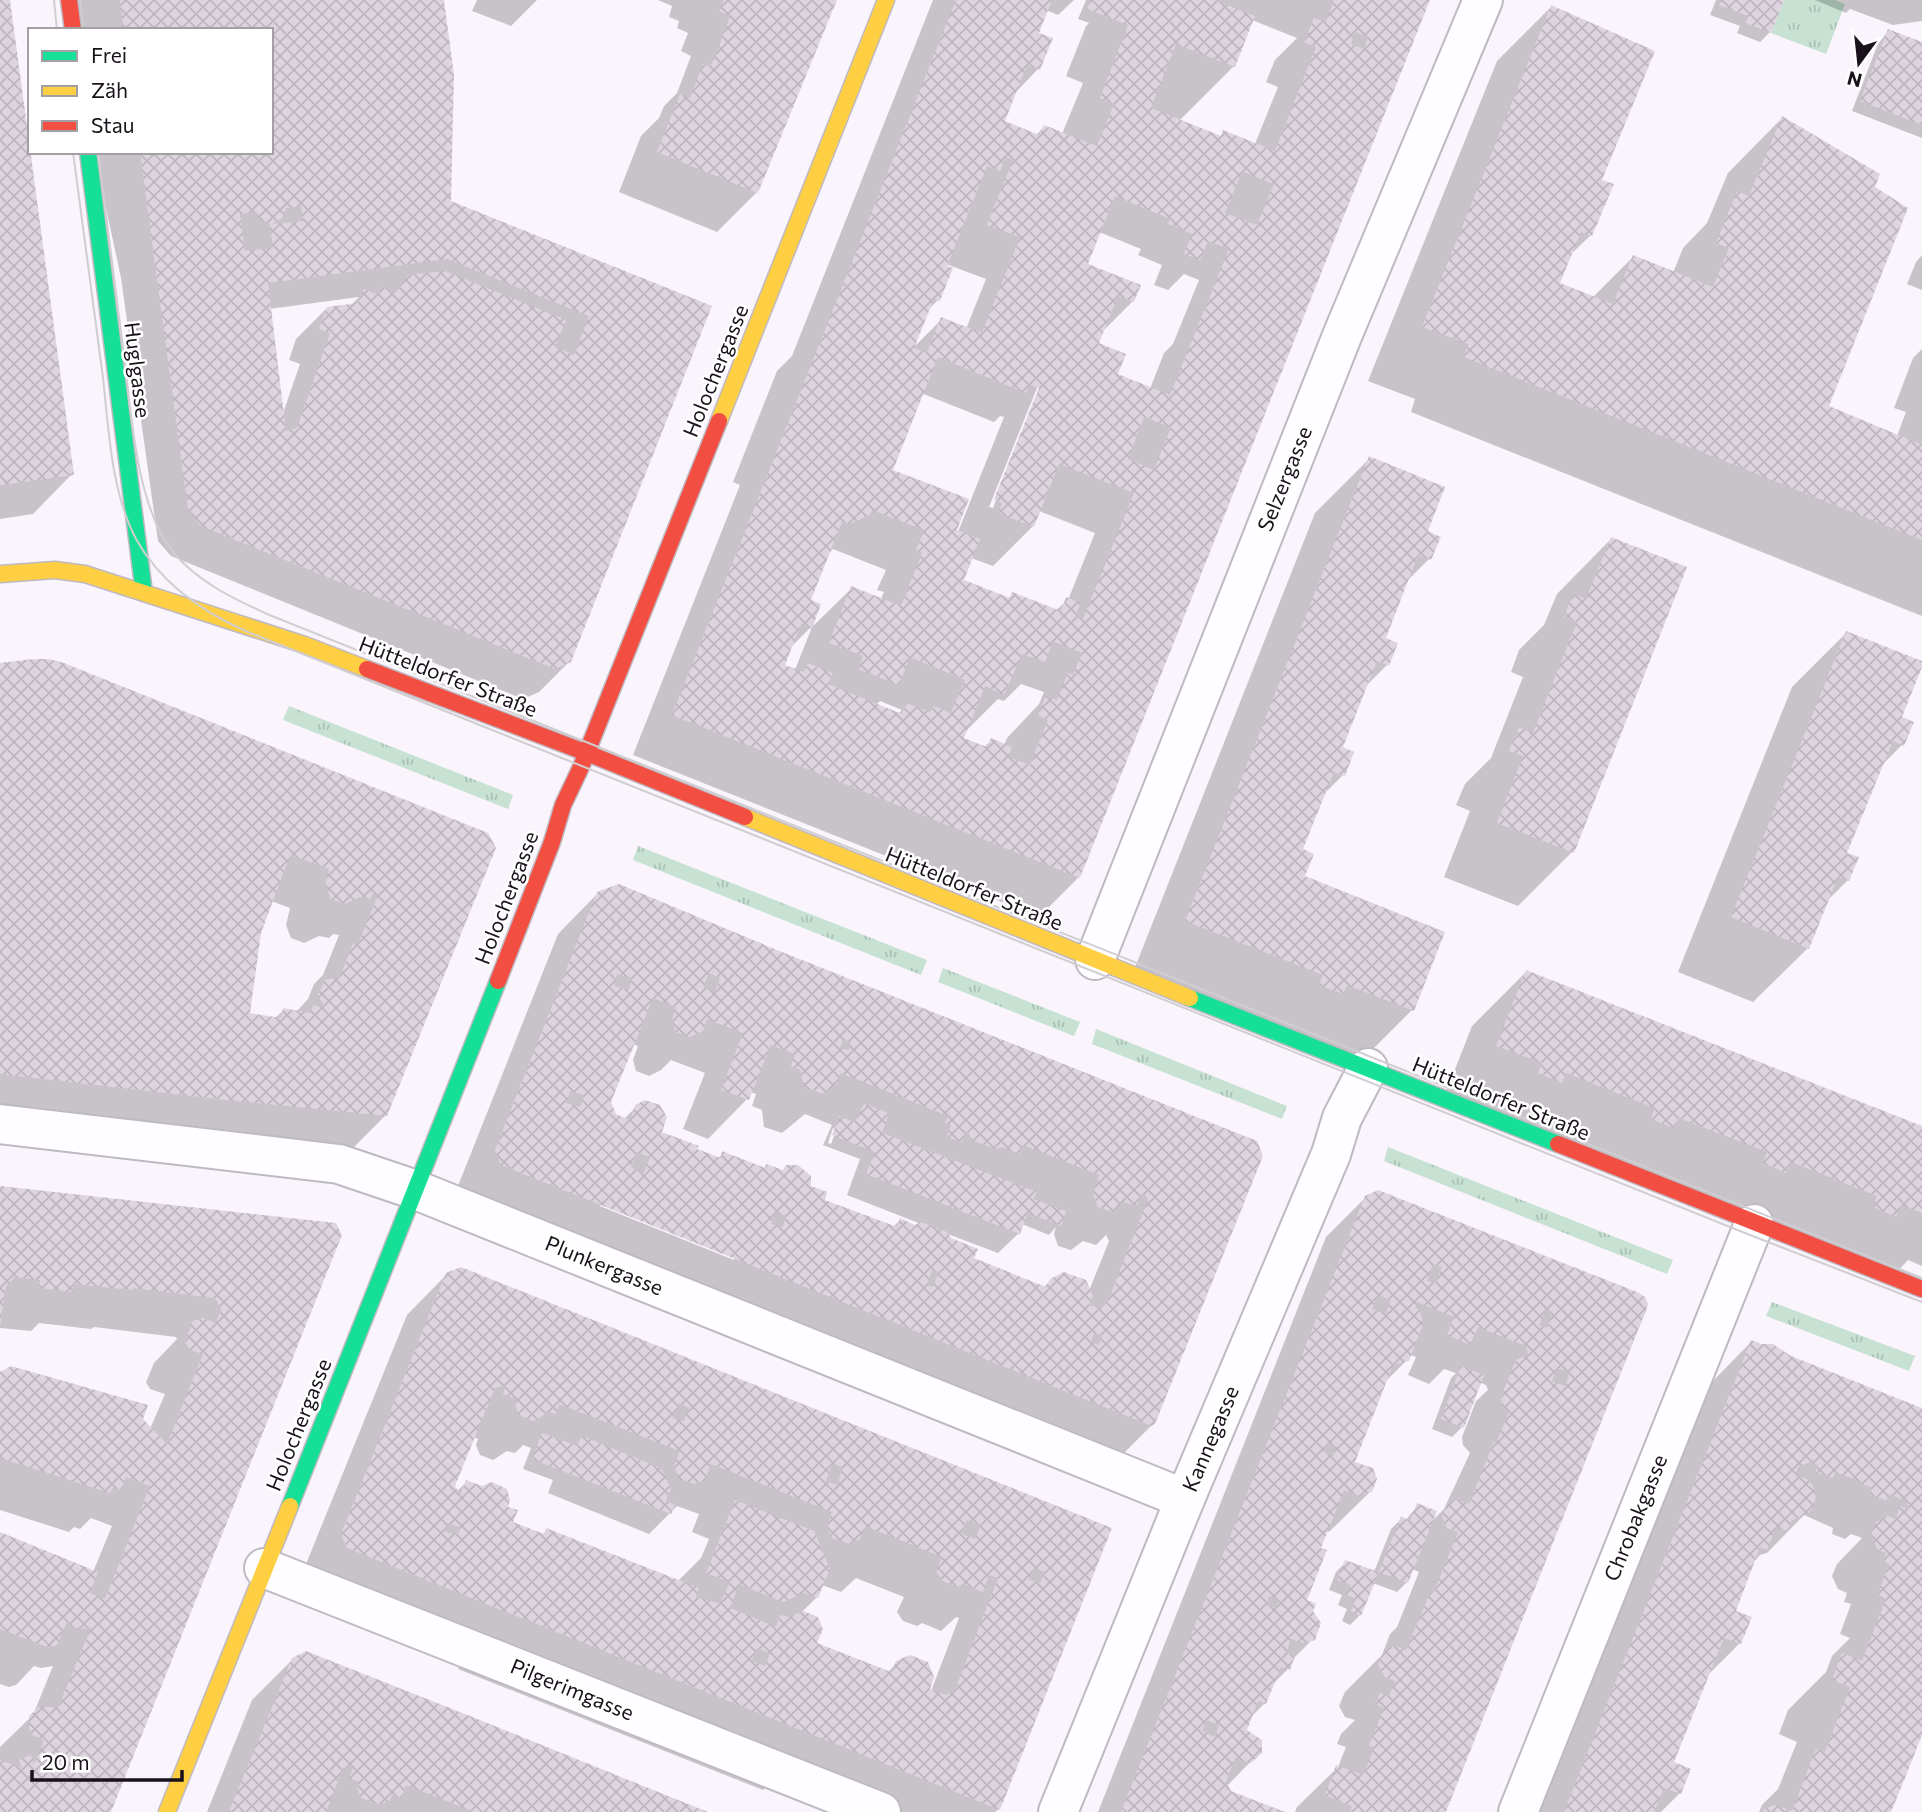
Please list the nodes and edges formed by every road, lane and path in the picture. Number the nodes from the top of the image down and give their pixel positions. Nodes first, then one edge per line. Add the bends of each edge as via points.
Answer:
1 (69, 0) edge
2 (886, 0) edge
3 (1483, 0) edge
4 (73, 28) edge
5 (88, 154) edge
6 (0, 574) edge
7 (144, 593) junction
8 (587, 753) junction
9 (1095, 960) junction
10 (1368, 1068) junction
11 (0, 1124) edge
12 (416, 1191) junction
13 (1755, 1224) junction
14 (1922, 1289) edge
15 (1185, 1499) junction
16 (264, 1568) junction
17 (167, 1812) edge
18 (881, 1812) edge
19 (1058, 1812) edge
20 (1518, 1812) edge

1 - 4 street
2 - 8 street, Holochergasse
3 - 9 street, Selzergasse via 1332,360
5 - 7 street, Huglgasse
6 - 7 street, Hütteldorfer Straße via 55,570 85,574
7 - 8 street, Hütteldorfer Straße via 305,645
8 - 9 street, Hütteldorfer Straße
8 - 12 street, Holochergasse
9 - 10 street, Hütteldorfer Straße
10 - 13 street, Hütteldorfer Straße
10 - 15 street, Kannegasse via 1342,1118 1331,1154
11 - 12 street, Plunkergasse via 339,1164
12 - 15 street, Plunkergasse
12 - 16 street, Holochergasse
13 - 14 street, Hütteldorfer Straße
13 - 20 street, Chrobakgasse
15 - 19 street, Kannegasse
16 - 17 street, Holochergasse
16 - 18 street, Pilgerimgasse

